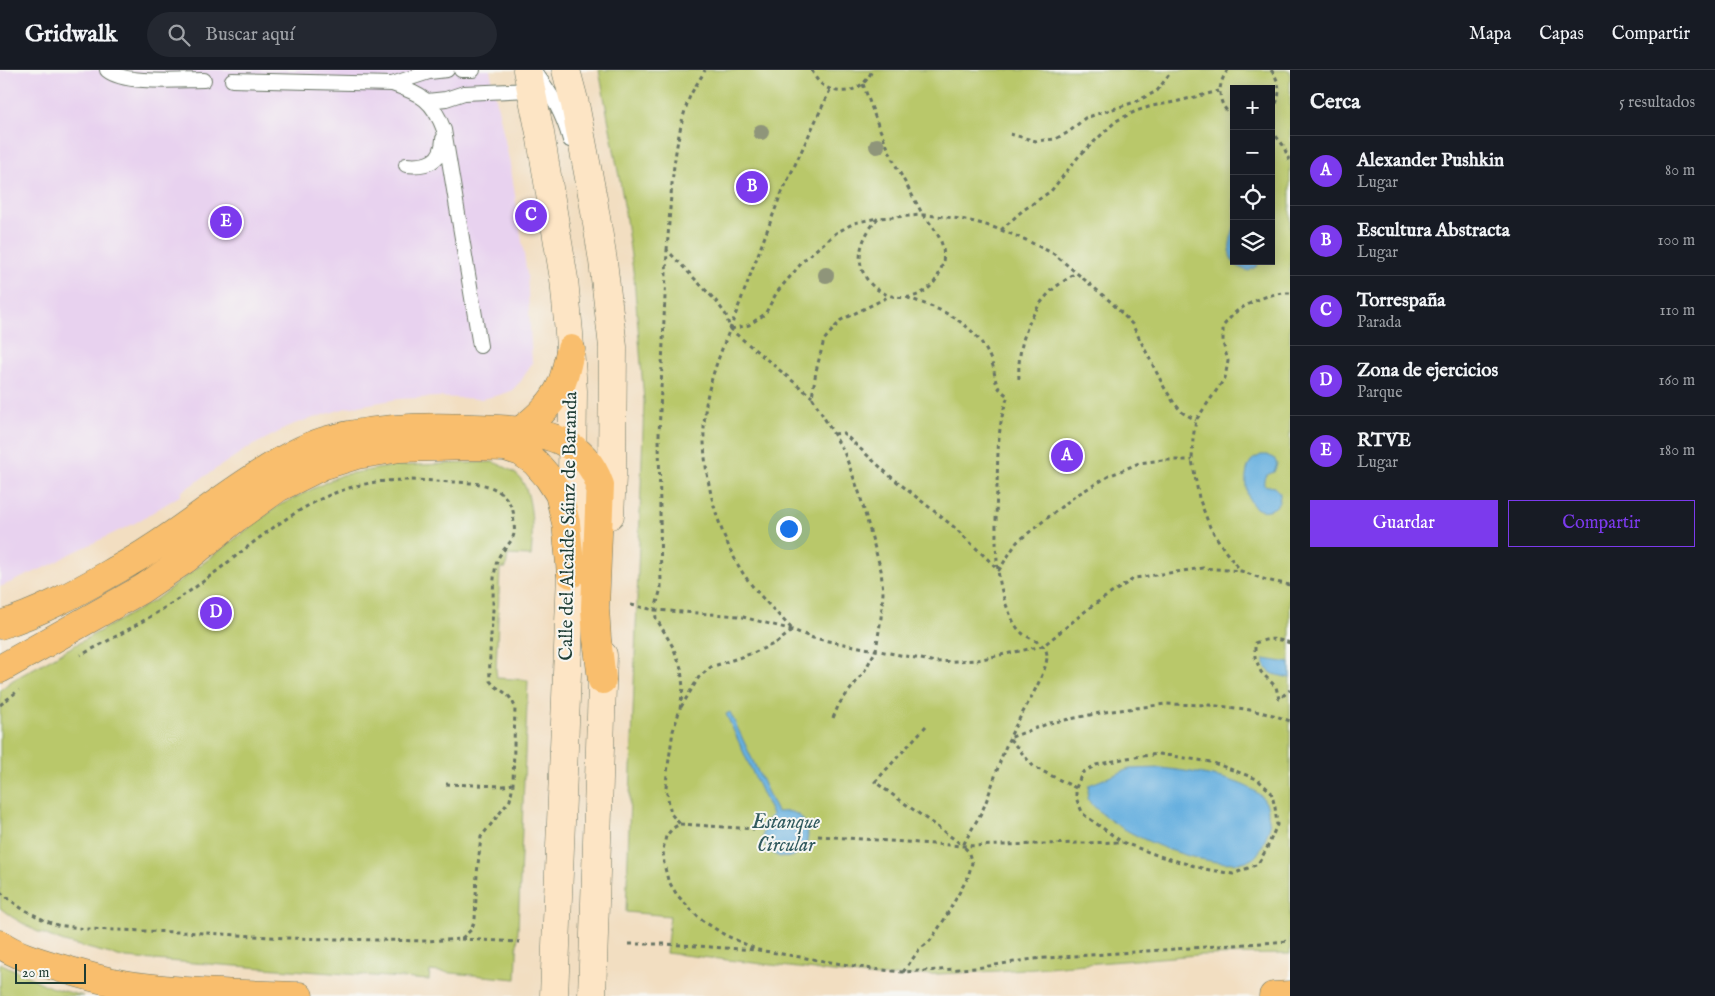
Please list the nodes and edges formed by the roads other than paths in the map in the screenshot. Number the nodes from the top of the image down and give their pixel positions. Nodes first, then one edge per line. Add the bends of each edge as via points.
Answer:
1 (107, 70) edge
2 (447, 70) edge
3 (462, 70) edge
4 (474, 70) edge
5 (566, 70) edge
6 (574, 70) edge
7 (530, 77) edge
8 (204, 80) dead end
9 (232, 80) dead end
10 (392, 84) junction
11 (427, 101) junction
12 (575, 104) junction
13 (444, 130) junction
14 (406, 165) dead end
15 (603, 261) junction
16 (480, 346) dead end
17 (570, 349) junction
18 (521, 430) junction
19 (572, 446) junction
20 (570, 574) junction
21 (0, 625) edge
22 (0, 669) edge
23 (602, 680) junction
24 (0, 930) edge
25 (0, 944) edge
26 (46, 964) junction
27 (592, 990) edge
28 (554, 991) edge
29 (1290, 995) edge
30 (299, 996) edge
31 (1273, 996) edge

1 - 8 lane via 131,79
2 - 10 lane via 429,72
3 - 4 lane
5 - 12 street, Calle del Alcalde Sáinz de Baranda
6 - 12 street
7 - 11 lane
7 - 15 lane via 549,89 558,105 569,138 586,224
7 - 17 street, Calle del Alcalde Sáinz de Baranda via 557,231
9 - 10 lane
10 - 11 lane
11 - 13 lane via 438,114
12 - 15 street, Calle del Alcalde Sáinz de Baranda
13 - 14 lane via 443,146 437,158 419,166
13 - 16 lane
15 - 23 street, Calle del Alcalde Sáinz de Baranda via 613,370 612,476
17 - 18 highway via 561,386 549,404
17 - 19 street, Calle del Alcalde Sáinz de Baranda
18 - 19 highway via 548,435
18 - 21 highway via 393,428 329,439 286,458 242,484 151,550 67,598
19 - 20 street, Calle del Alcalde Sáinz de Baranda
19 - 23 highway via 596,471 600,485 595,608
20 - 22 highway via 566,523 558,494 535,462 521,452 505,447 471,446 400,448 357,455 322,466 278,488 142,589
20 - 28 street, Calle del Alcalde Sáinz de Baranda
23 - 27 street, Calle del Alcalde Sáinz de Baranda
24 - 26 highway
25 - 26 highway
26 - 30 highway via 133,986
29 - 31 highway

